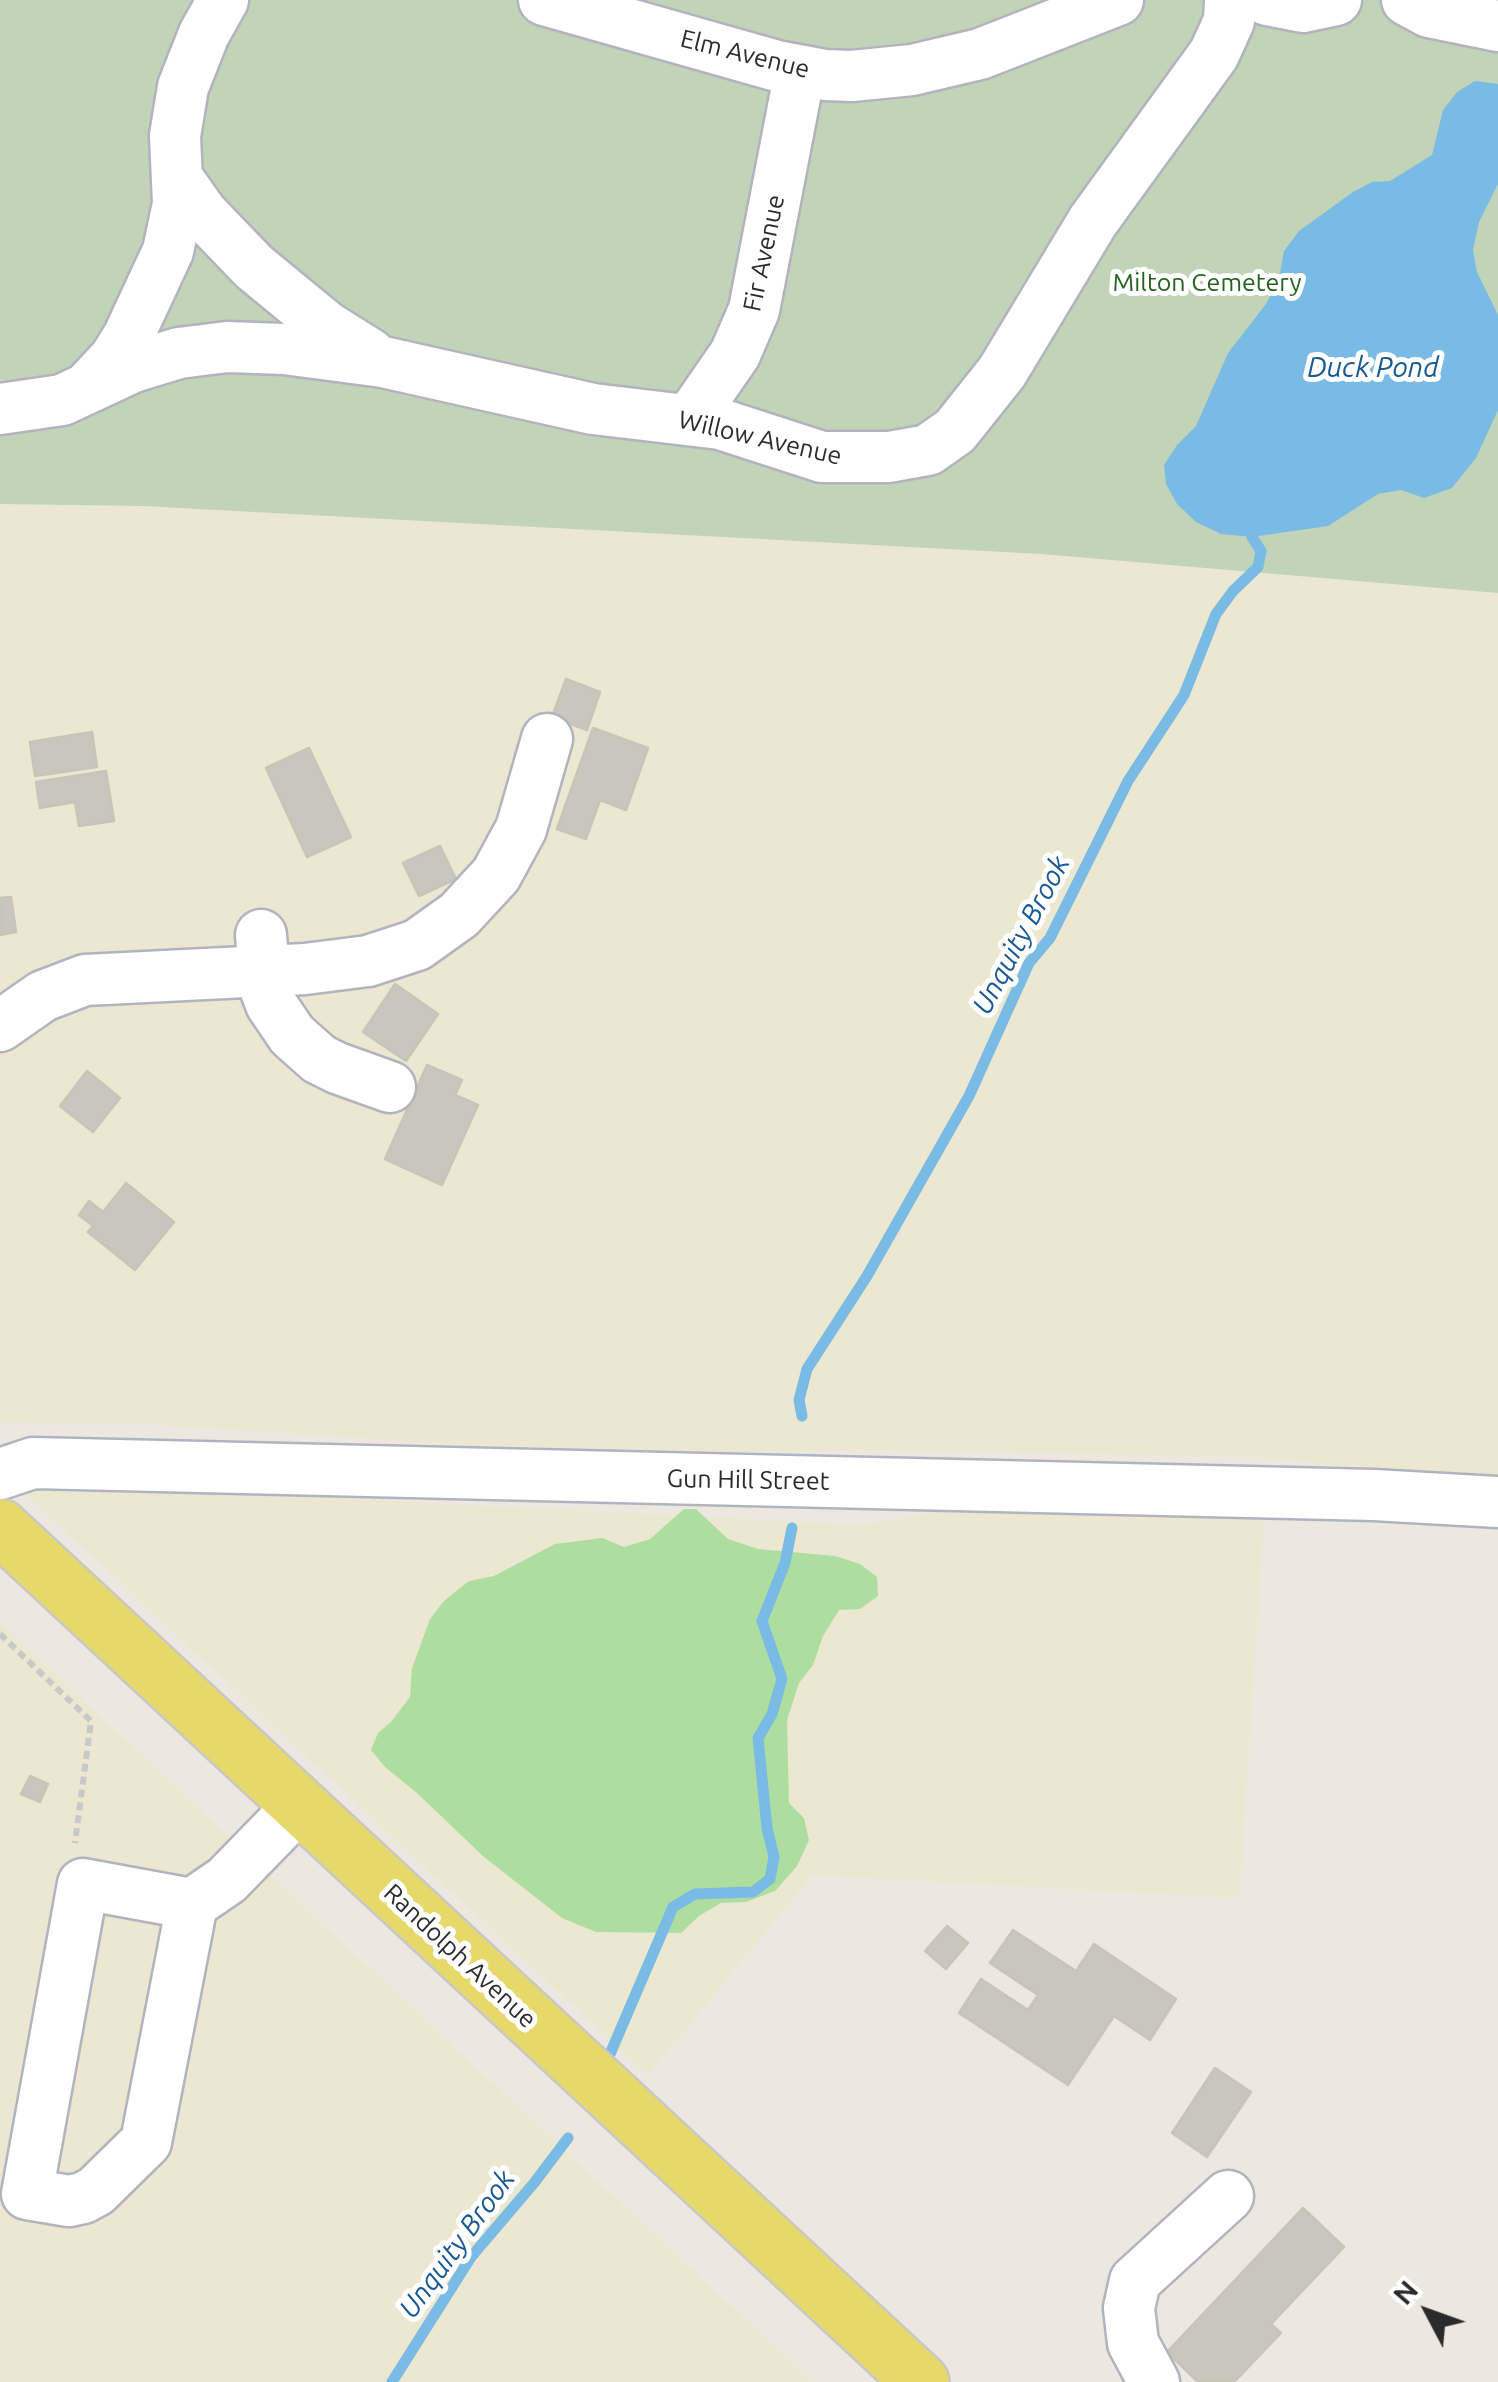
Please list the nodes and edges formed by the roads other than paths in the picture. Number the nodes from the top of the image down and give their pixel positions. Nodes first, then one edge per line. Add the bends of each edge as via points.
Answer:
1 (245, 0) edge
2 (544, 0) edge
3 (1118, 0) edge
4 (1230, 0) edge
5 (1267, 0) edge
6 (1336, 0) edge
7 (1407, 0) edge
8 (213, 17) edge
9 (1498, 26) edge
10 (800, 71) junction
11 (178, 179) junction
12 (383, 362) junction
13 (83, 392) junction
14 (0, 409) edge
15 (690, 418) junction
16 (547, 739) dead end
17 (262, 954) junction
18 (0, 1026) edge
19 (390, 1087) dead end
20 (0, 1474) edge
21 (1498, 1502) edge
22 (0, 1527) edge
23 (298, 1806) junction
24 (192, 1904) junction
25 (1228, 2196) dead end
26 (921, 2382) edge
27 (1154, 2382) edge

1 - 8 street
2 - 10 street, Elm Avenue
3 - 10 street, Elm Avenue via 949,63 881,74
4 - 15 street, Willow Avenue via 1214,54 1093,220 1002,372 942,442 909,455 822,457
5 - 6 street via 1303,7
7 - 9 street via 1429,12
8 - 11 street via 183,87 175,136
10 - 15 street, Fir Avenue via 754,310 735,354
11 - 12 street via 264,277
11 - 13 street via 175,228 158,276 115,358
12 - 13 street, Willow Avenue via 284,349 201,349 156,358
12 - 15 street, Willow Avenue via 564,404
13 - 14 street, Willow Avenue
16 - 17 street via 509,854 478,896 438,932 368,960
17 - 18 street via 85,980 43,996
17 - 19 street via 271,1004 304,1047 337,1068
20 - 21 street, Gun Hill Street via 34,1463
22 - 23 main road, Randolph Avenue
23 - 24 street via 240,1868
23 - 26 main road, Randolph Avenue
24 - 24 street via 82,1884 27,2194 83,2198 146,2142
25 - 27 street via 1136,2282 1129,2308 1133,2343

